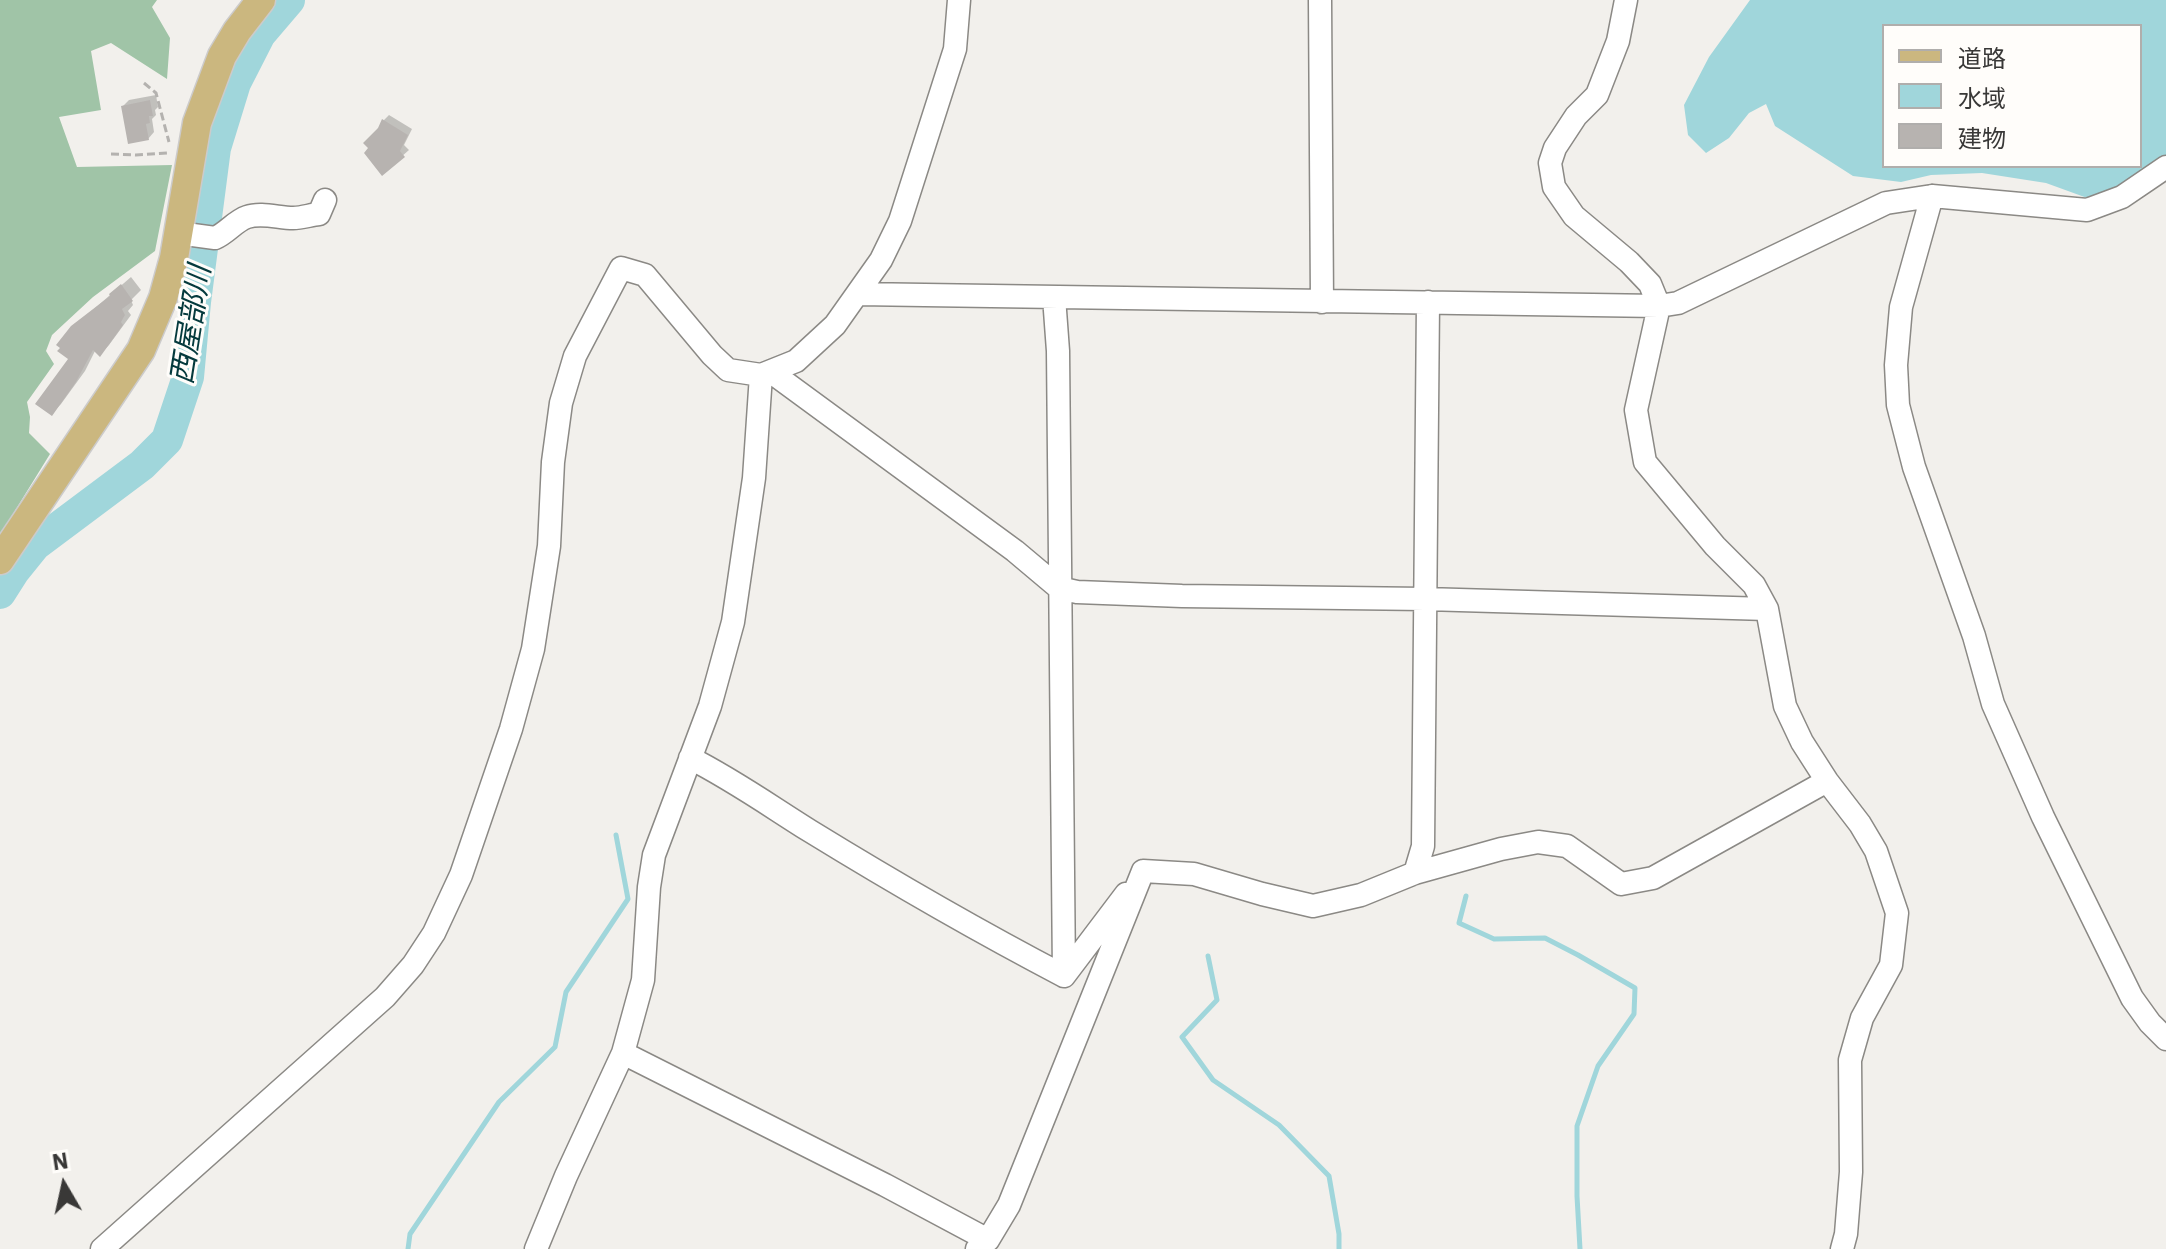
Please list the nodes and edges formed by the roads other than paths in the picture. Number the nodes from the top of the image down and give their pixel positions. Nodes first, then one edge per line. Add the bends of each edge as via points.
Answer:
1 (261, 0) edge
2 (959, 0) edge
3 (1320, 0) edge
4 (1626, 0) edge
5 (2166, 167) edge
6 (1932, 196) junction
7 (325, 200) dead end
8 (183, 233) junction
9 (858, 294) junction
10 (1054, 297) junction
11 (1322, 302) junction
12 (1428, 302) junction
13 (1659, 306) junction
14 (766, 373) junction
15 (0, 560) edge
16 (1059, 588) junction
17 (1425, 599) junction
18 (1767, 609) junction
19 (690, 758) junction
20 (1827, 781) junction
21 (1143, 871) junction
22 (1415, 873) junction
23 (1064, 976) junction
24 (2166, 1039) edge
25 (623, 1053) junction
26 (982, 1244) edge
27 (102, 1249) edge
28 (536, 1249) edge
29 (1842, 1249) edge

1 - 8 main road via 222,56 201,111
2 - 9 street via 955,49 900,221
3 - 11 street
4 - 13 street via 1618,41 1597,95 1576,116 1550,163 1554,187 1574,216 1650,284
5 - 6 street via 2122,197 2087,210
6 - 13 street via 1886,203 1678,303
6 - 24 street via 1901,307 1896,365 1898,405 1914,467 1993,704 2132,998
7 - 8 street via 319,214 246,217 215,238
8 - 15 main road via 141,350
9 - 10 street
9 - 14 street via 835,325 796,361
10 - 11 street
10 - 16 street
11 - 12 street
12 - 13 street
12 - 17 street
13 - 18 street via 1636,410 1645,462 1754,585
14 - 16 street
14 - 19 street via 733,622
14 - 27 street via 728,370 645,275 621,268 575,356 561,403 549,546 533,649 461,875 434,933 385,997
16 - 17 street via 1182,596
16 - 23 street
17 - 18 street
17 - 22 street via 1423,846
18 - 20 street via 1785,706
19 - 23 street
19 - 25 street via 654,855 643,980
20 - 22 street via 1653,878 1621,884 1567,846 1538,842
20 - 29 street via 1876,851 1897,913 1891,965 1862,1018 1850,1060 1851,1172
21 - 22 street via 1194,874 1313,906 1361,895
21 - 23 street
21 - 26 street via 1009,1205
25 - 26 street via 885,1185
25 - 28 street

